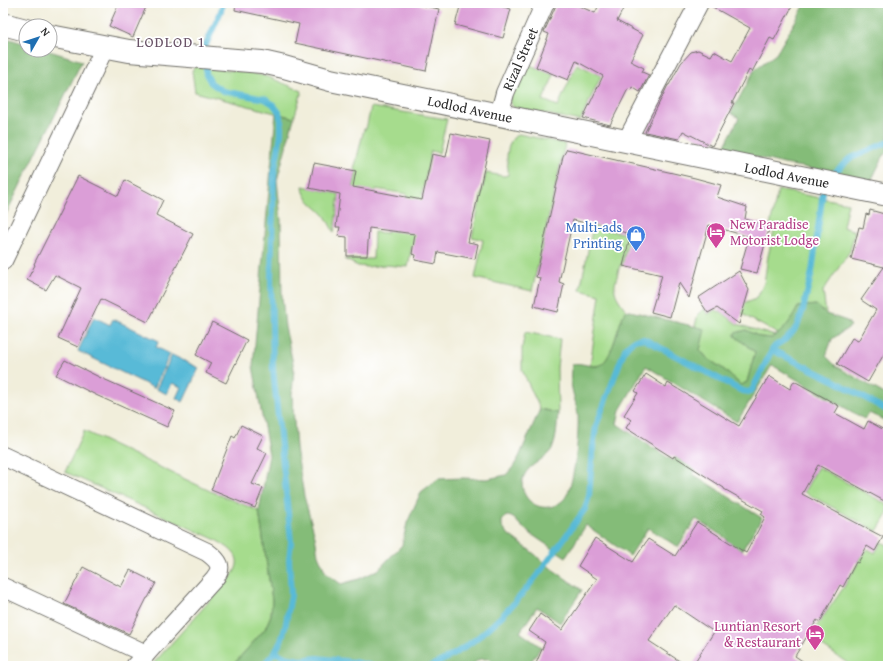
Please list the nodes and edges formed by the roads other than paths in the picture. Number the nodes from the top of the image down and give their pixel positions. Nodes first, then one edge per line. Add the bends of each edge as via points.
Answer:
1 (545, 3) edge
2 (699, 3) edge
3 (3, 24) edge
4 (18, 28) edge
5 (58, 38) edge
6 (105, 47) junction
7 (499, 116) junction
8 (626, 142) junction
9 (888, 195) edge
10 (3, 261) edge
11 (3, 456) edge
12 (3, 587) edge
13 (140, 660) edge

1 - 7 street, Rizal Street via 505,93
2 - 8 street
3 - 4 main road
5 - 6 main road, Lodlod Avenue
6 - 7 main road, Lodlod Avenue via 143,53 247,60 279,66 322,79
6 - 10 street
7 - 8 main road, Lodlod Avenue
8 - 9 main road, Lodlod Avenue
11 - 13 street via 207,552 214,558 220,568 219,573
12 - 13 street

